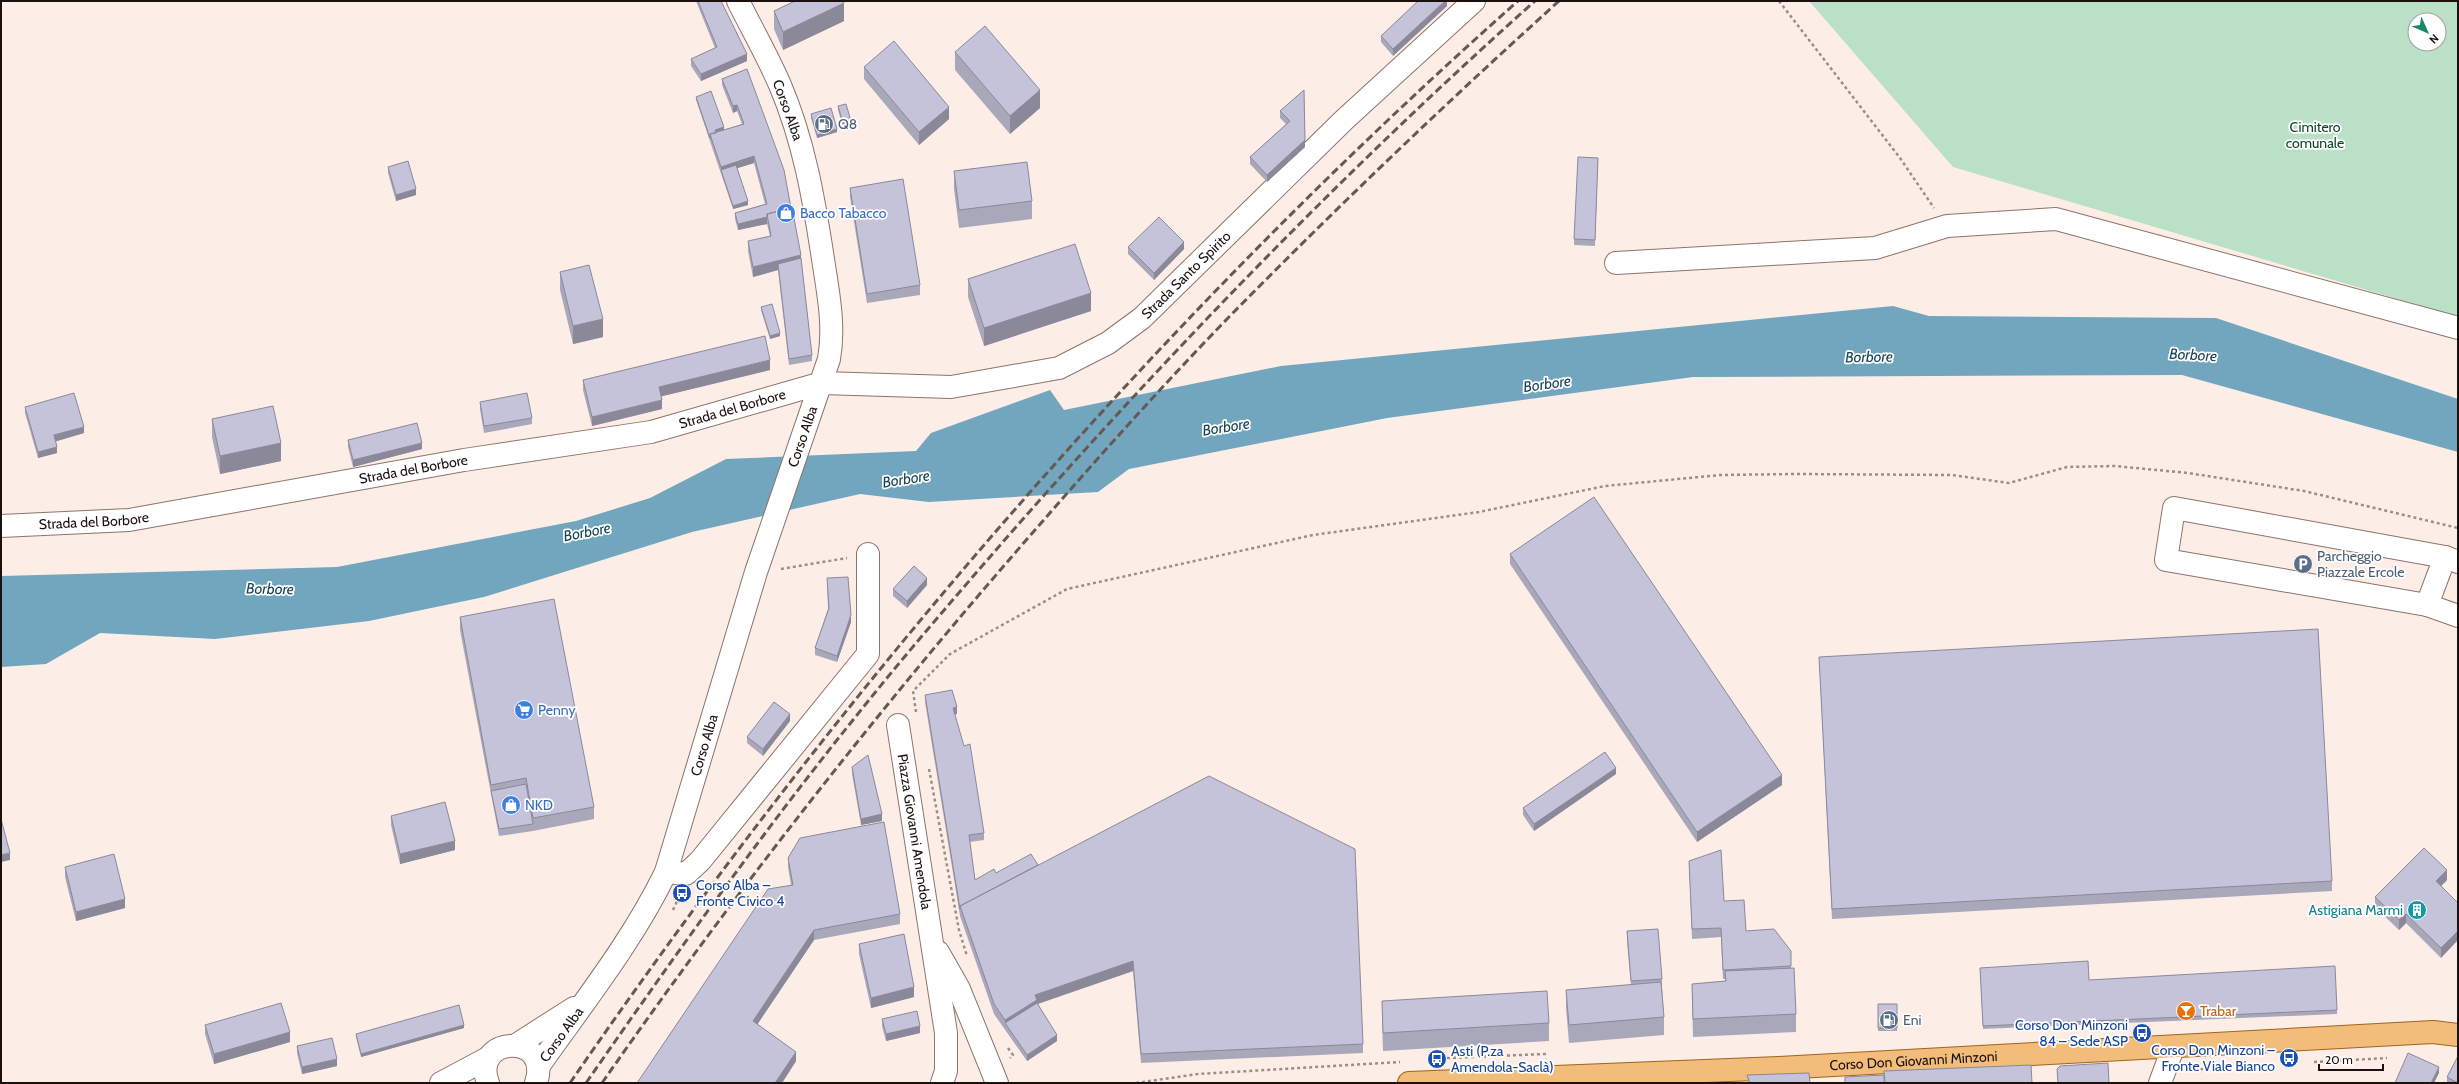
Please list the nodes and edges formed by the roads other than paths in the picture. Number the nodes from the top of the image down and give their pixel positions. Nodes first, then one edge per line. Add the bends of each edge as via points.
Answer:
1 (738, 1) edge
2 (1474, 1) edge
3 (1616, 263) dead end
4 (2458, 328) edge
5 (822, 383) junction
6 (1, 526) edge
7 (868, 554) road end
8 (2452, 559) edge
9 (2427, 605) junction
10 (2458, 616) edge
11 (898, 725) dead end
12 (666, 872) junction
13 (931, 939) junction
14 (584, 1002) junction
15 (2452, 1032) edge
16 (516, 1045) junction
17 (2173, 1048) junction
18 (488, 1058) junction
19 (537, 1075) edge
20 (994, 1077) edge
21 (1704, 1077) edge
22 (441, 1083) edge
23 (488, 1083) edge
24 (942, 1083) edge
25 (1409, 1083) edge
26 (2160, 1083) edge

1 - 5 street, Corso Alba via 780,85 805,159 832,331 829,359
2 - 5 street, Strada Santo Spirito via 1344,120 1142,318 1108,343 1059,368 951,387
3 - 4 street via 1875,248 1947,226 2056,219
5 - 6 street, Strada del Borbore via 651,432 464,460 129,520
5 - 12 street, Corso Alba via 756,572
7 - 12 street via 868,654 700,861 686,874
8 - 9 street
8 - 9 street via 2174,508 2166,560
9 - 10 street
11 - 13 street, Piazza Giovanni Amendola
12 - 14 street, Corso Alba via 640,922
13 - 20 street, Piazza Giovanni Amendola via 959,989
13 - 24 street, Piazza Giovanni Amendola via 946,1033 946,1071
14 - 16 street, Corso Alba
14 - 19 street, Corso Alba
15 - 17 main road, Corso Don Giovanni Minzoni
16 - 18 street, Corso Alba via 500,1047
16 - 19 street via 531,1053
17 - 21 main road, Corso Don Giovanni Minzoni
17 - 26 street
18 - 22 street, Corso Alba
18 - 23 street via 485,1074
21 - 25 main road, Corso Don Giovanni Minzoni

